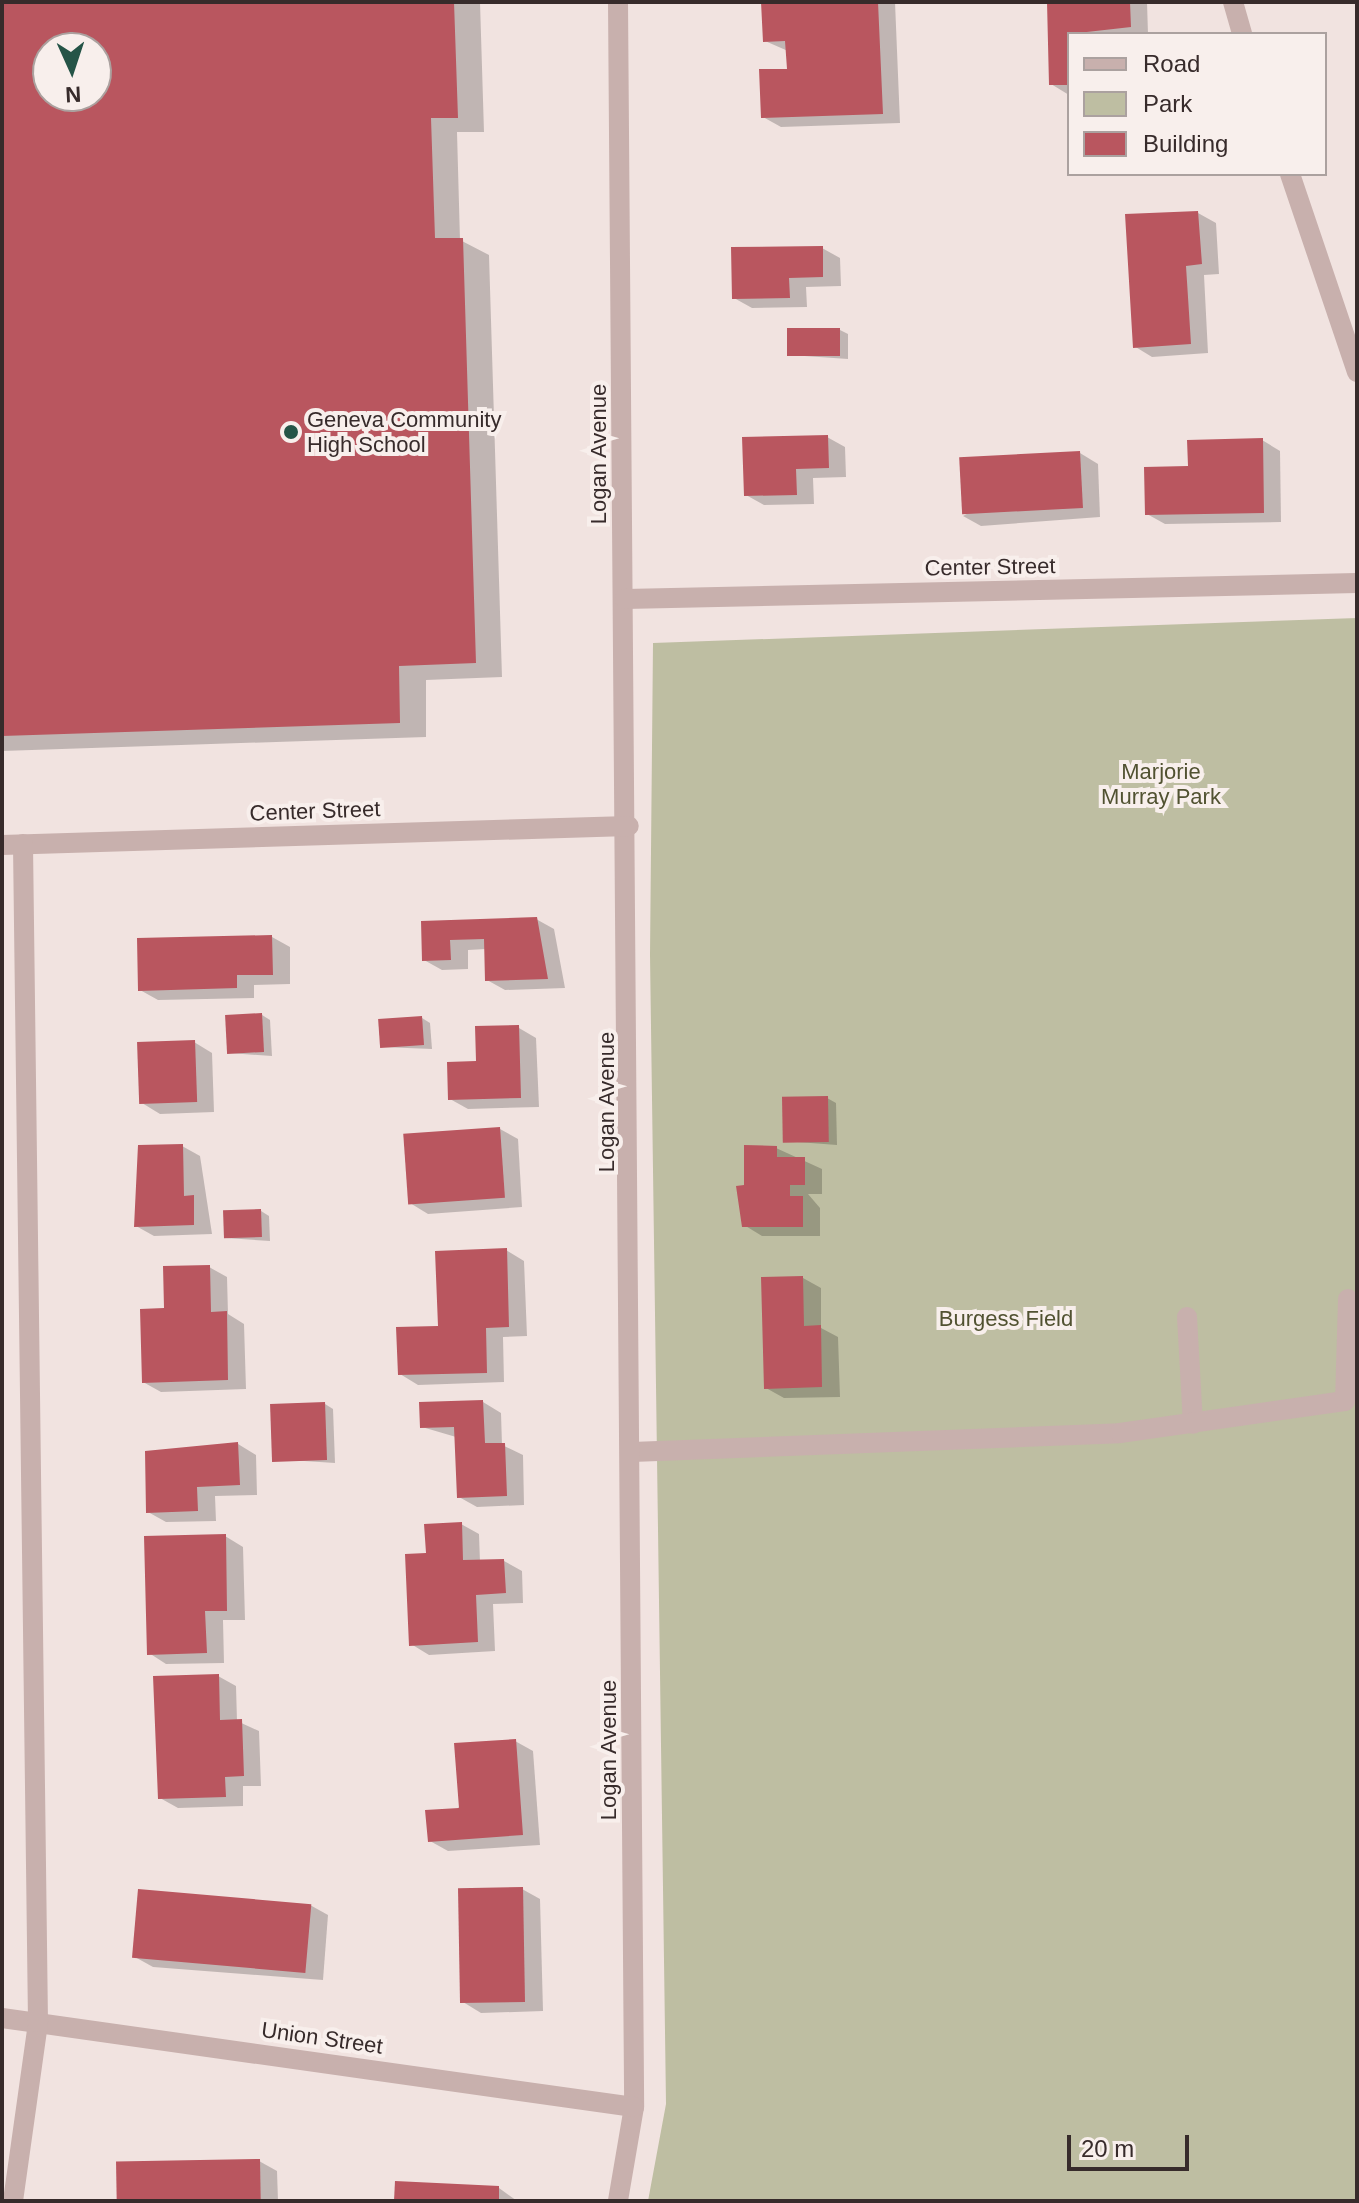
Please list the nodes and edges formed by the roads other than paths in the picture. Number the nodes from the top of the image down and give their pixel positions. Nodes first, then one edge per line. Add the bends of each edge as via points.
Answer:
1 (618, 2) edge
2 (1233, 2) edge
3 (1241, 32) edge
4 (1291, 176) edge
5 (1357, 372) edge
6 (1357, 583) edge
7 (625, 599) junction
8 (629, 826) junction
9 (12, 844) edge
10 (1348, 1299) dead end
11 (1187, 1317) dead end
12 (1193, 1424) junction
13 (632, 1452) junction
14 (2, 2018) edge
15 (38, 2022) junction
16 (634, 2107) junction
17 (13, 2201) edge
18 (618, 2201) edge

1 - 7 street, Logan Avenue
2 - 3 street
4 - 5 street
6 - 7 street, Center Street
7 - 8 street, Logan Avenue
8 - 9 street, Center Street
8 - 13 street, Logan Avenue
9 - 15 street
10 - 12 street via 1345,1401
11 - 12 street
12 - 13 street via 1072,1436
13 - 16 street, Logan Avenue
14 - 15 street, Union Street
15 - 16 street, Union Street
15 - 17 street
16 - 18 street, Logan Avenue

